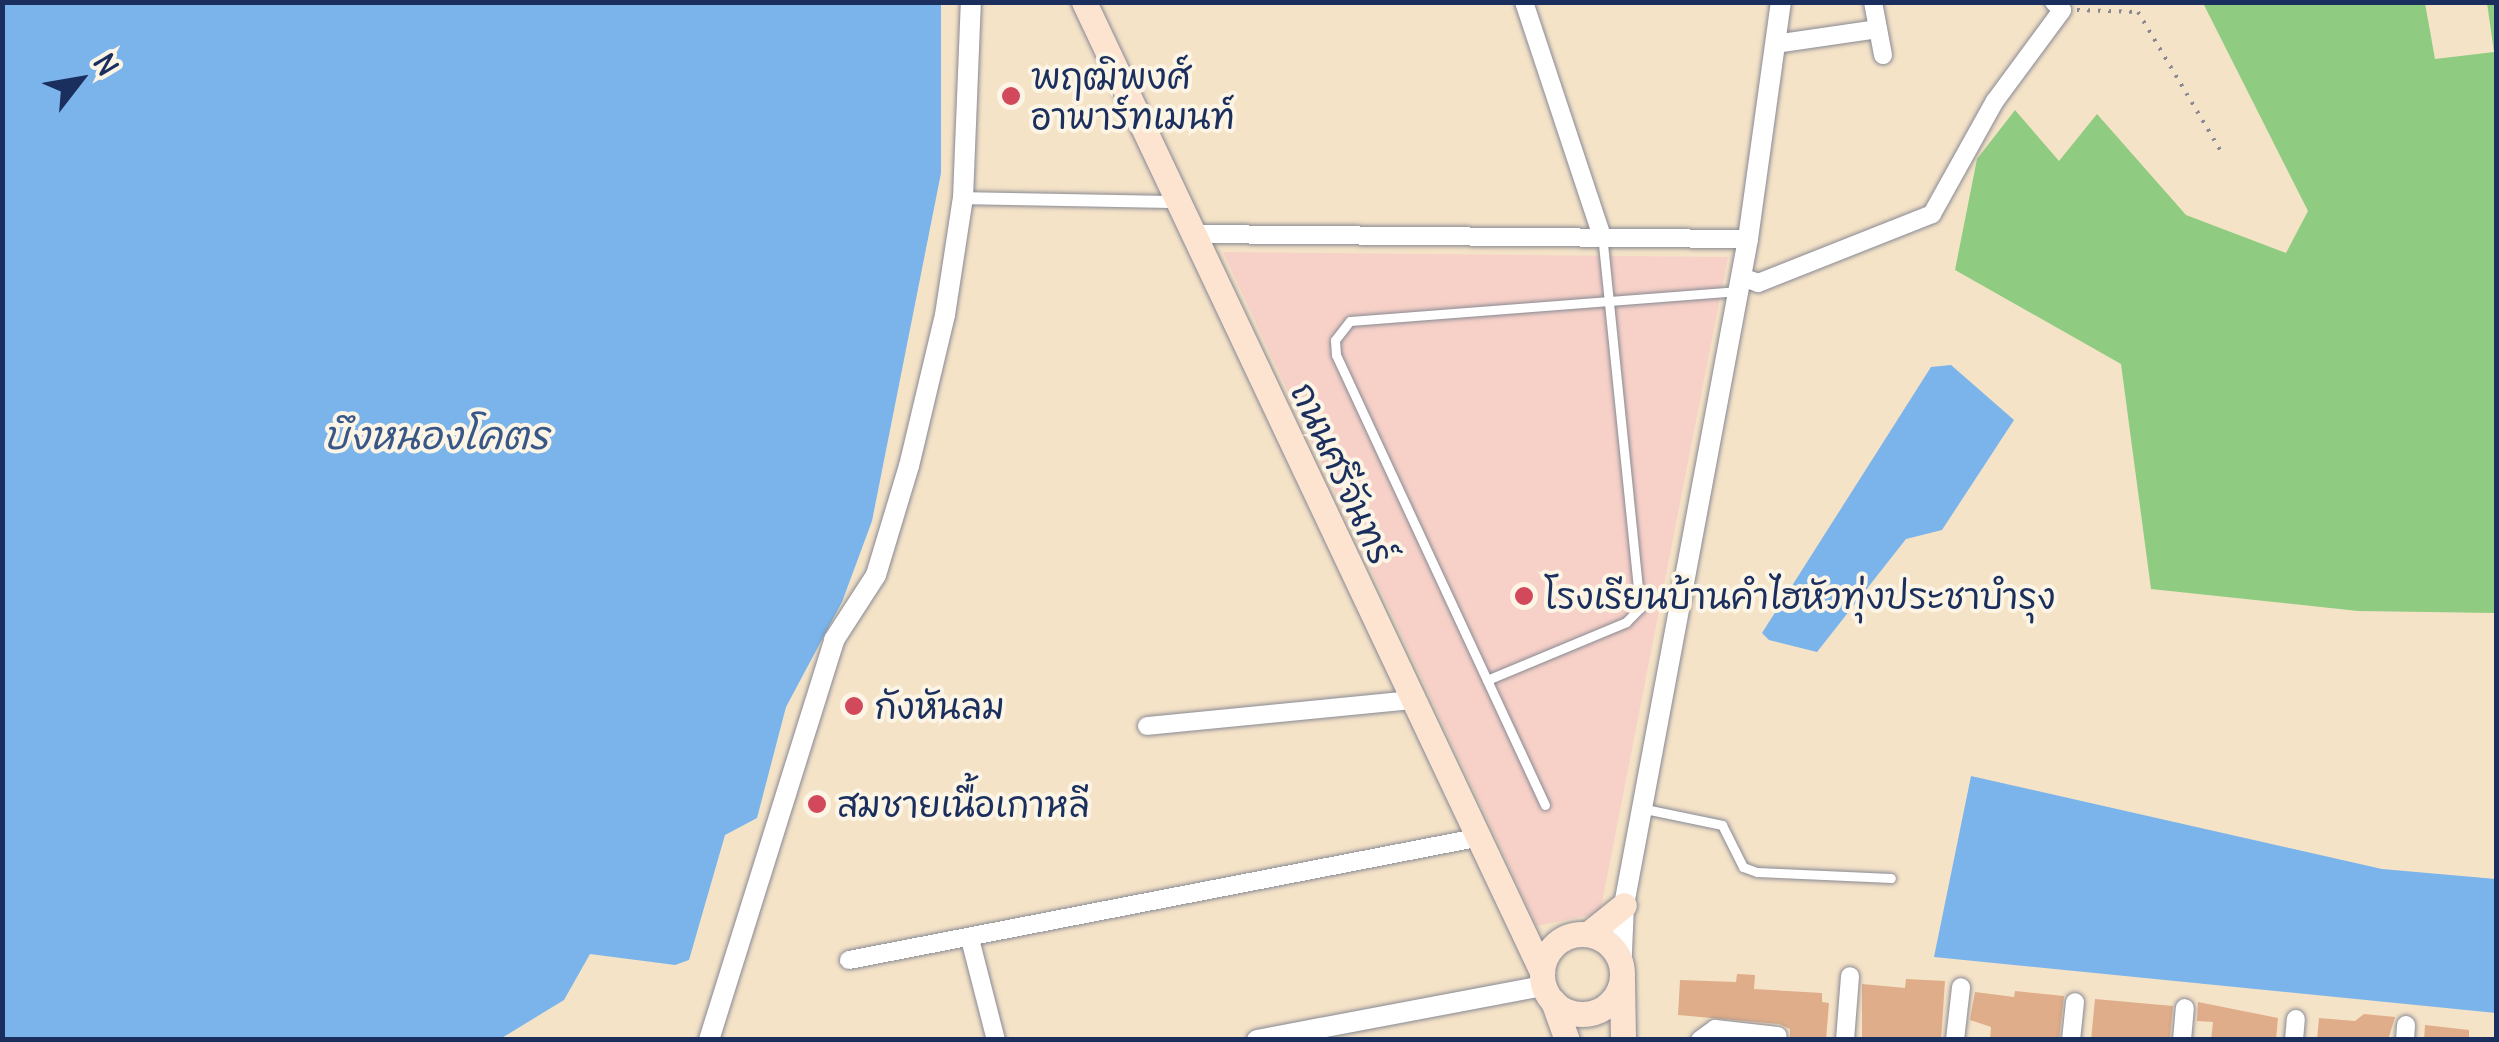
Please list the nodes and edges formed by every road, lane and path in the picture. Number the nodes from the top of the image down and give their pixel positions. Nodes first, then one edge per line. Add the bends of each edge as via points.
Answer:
1 (971, 2) edge
2 (1084, 2) edge
3 (1524, 2) edge
4 (1781, 2) edge
5 (1872, 2) edge
6 (2058, 6) edge
7 (1878, 29) junction
8 (1775, 44) junction
9 (1884, 54) dead end
10 (2221, 151) dead end
11 (963, 198) junction
12 (1178, 202) junction
13 (1193, 234) junction
14 (1602, 236) junction
15 (1748, 239) junction
16 (1740, 284) junction
17 (1610, 301) junction
18 (1487, 680) junction
19 (1411, 700) junction
20 (1147, 726) dead end
21 (1545, 805) dead end
22 (1642, 808) junction
23 (1476, 838) junction
24 (1891, 878) dead end
25 (1624, 904) junction
26 (1515, 918) junction
27 (1588, 934) junction
28 (970, 938) junction
29 (1558, 942) junction
30 (850, 960) dead end
31 (1622, 976) junction
32 (1850, 976) dead end
33 (1546, 986) junction
34 (1961, 987) dead end
35 (2075, 1002) dead end
36 (2185, 1008) dead end
37 (2296, 1020) dead end
38 (1778, 1036) dead end
39 (708, 1040) edge
40 (996, 1040) edge
41 (1256, 1040) edge
42 (1567, 1040) edge
43 (1623, 1040) edge
44 (1700, 1040) edge
45 (1845, 1040) edge
46 (1955, 1040) edge
47 (2072, 1040) edge
48 (2182, 1040) edge
49 (2294, 1040) edge

1 - 11 street
2 - 12 main road, ถนนศรีจันทร์
3 - 14 street
4 - 8 street
5 - 7 street
6 - 10 path via 2138,12
6 - 16 street via 1932,214 1758,283
7 - 8 street
7 - 9 street
8 - 15 street
11 - 12 street
11 - 39 street via 946,315 904,484 876,575 834,640
12 - 13 main road, ถนนศรีจันทร์
13 - 14 street
13 - 19 main road, ถนนศรีจันทร์
14 - 15 street
14 - 17 lane
15 - 16 street
16 - 17 lane
16 - 22 street
17 - 18 lane via 1640,608 1626,622
17 - 18 lane via 1350,321 1335,340 1336,356
18 - 21 lane
19 - 20 street
19 - 23 main road, ถนนศรีจันทร์
22 - 24 lane via 1722,825 1744,867 1757,872
22 - 25 street
23 - 26 main road, ถนนศรีจันทร์
23 - 28 street
25 - 27 main road
25 - 31 street
26 - 29 main road via 1536,937
26 - 33 main road, ถนนศรีจันทร์
27 - 29 main road
27 - 31 main road via 1608,944
28 - 30 street
28 - 40 street
29 - 33 main road
31 - 33 main road via 1612,1000 1589,1013
31 - 43 main road
32 - 45 street
33 - 41 street
33 - 42 main road, ถนนศรีจันทร์
34 - 46 street
35 - 47 street
36 - 48 street
37 - 49 street
38 - 44 street via 1715,1029

